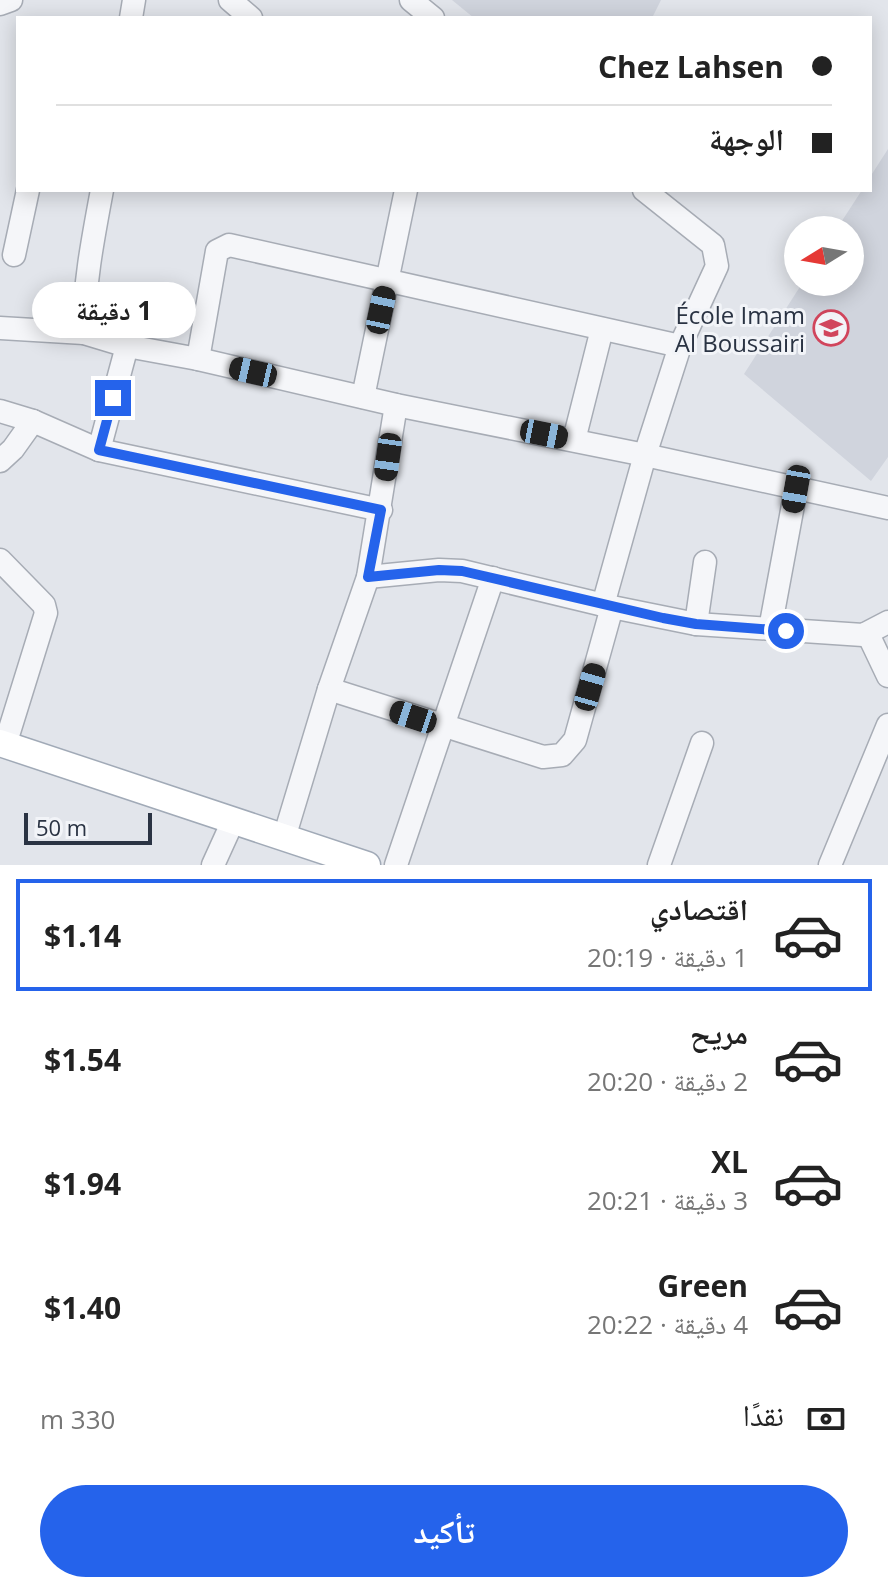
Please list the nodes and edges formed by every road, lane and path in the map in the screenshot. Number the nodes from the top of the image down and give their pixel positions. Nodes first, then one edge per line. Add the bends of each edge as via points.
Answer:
1 (11, 0) edge
2 (230, 0) edge
3 (411, 0) edge
4 (0, 4) edge
5 (249, 16) edge
6 (431, 16) edge
7 (28, 192) edge
8 (102, 192) edge
9 (406, 192) edge
10 (647, 192) edge
11 (14, 255) dead end
12 (387, 281) junction
13 (0, 328) edge
14 (602, 329) junction
15 (84, 333) junction
16 (127, 346) junction
17 (680, 346) junction
18 (198, 359) junction
19 (363, 397) junction
20 (396, 405) junction
21 (0, 411) edge
22 (33, 421) junction
23 (574, 440) junction
24 (99, 450) junction
25 (645, 455) junction
26 (0, 461) edge
27 (796, 489) junction
28 (888, 508) edge
29 (381, 510) junction
30 (0, 560) edge
31 (705, 562) dead end
32 (368, 577) junction
33 (493, 578) junction
34 (608, 606) junction
35 (888, 622) edge
36 (696, 624) junction
37 (770, 629) junction
38 (868, 634) junction
39 (888, 676) edge
40 (329, 689) junction
41 (888, 725) edge
42 (441, 726) junction
43 (702, 743) dead end
44 (3, 744) edge
45 (233, 821) junction
46 (284, 838) junction
47 (213, 865) edge
48 (367, 865) edge
49 (396, 865) edge
50 (659, 865) edge
51 (830, 865) edge

1 - 4 street
2 - 5 street
3 - 6 street
7 - 11 street
8 - 15 street via 84,292
9 - 12 street
10 - 17 street via 713,245 717,256
12 - 14 street
12 - 18 street via 223,246 217,251
12 - 19 street
13 - 15 street
14 - 17 street
14 - 23 street
15 - 16 street
16 - 18 street
16 - 24 street
17 - 25 street
18 - 19 street
19 - 20 street
20 - 23 street
20 - 29 street
21 - 22 street
22 - 24 street
22 - 26 street
23 - 25 street
24 - 29 street
25 - 27 street
25 - 34 street
27 - 28 street
27 - 37 street
29 - 32 street
30 - 44 street via 46,613
31 - 36 street
32 - 33 street via 449,569
32 - 40 street
33 - 34 street
33 - 42 street
34 - 36 street
34 - 42 street via 575,740 565,753 543,757
35 - 38 street
36 - 37 street
37 - 38 street
38 - 39 street
40 - 42 street
40 - 46 street
41 - 51 street
42 - 49 street
43 - 50 street
44 - 45 main road
45 - 46 main road
45 - 47 street
46 - 48 main road

